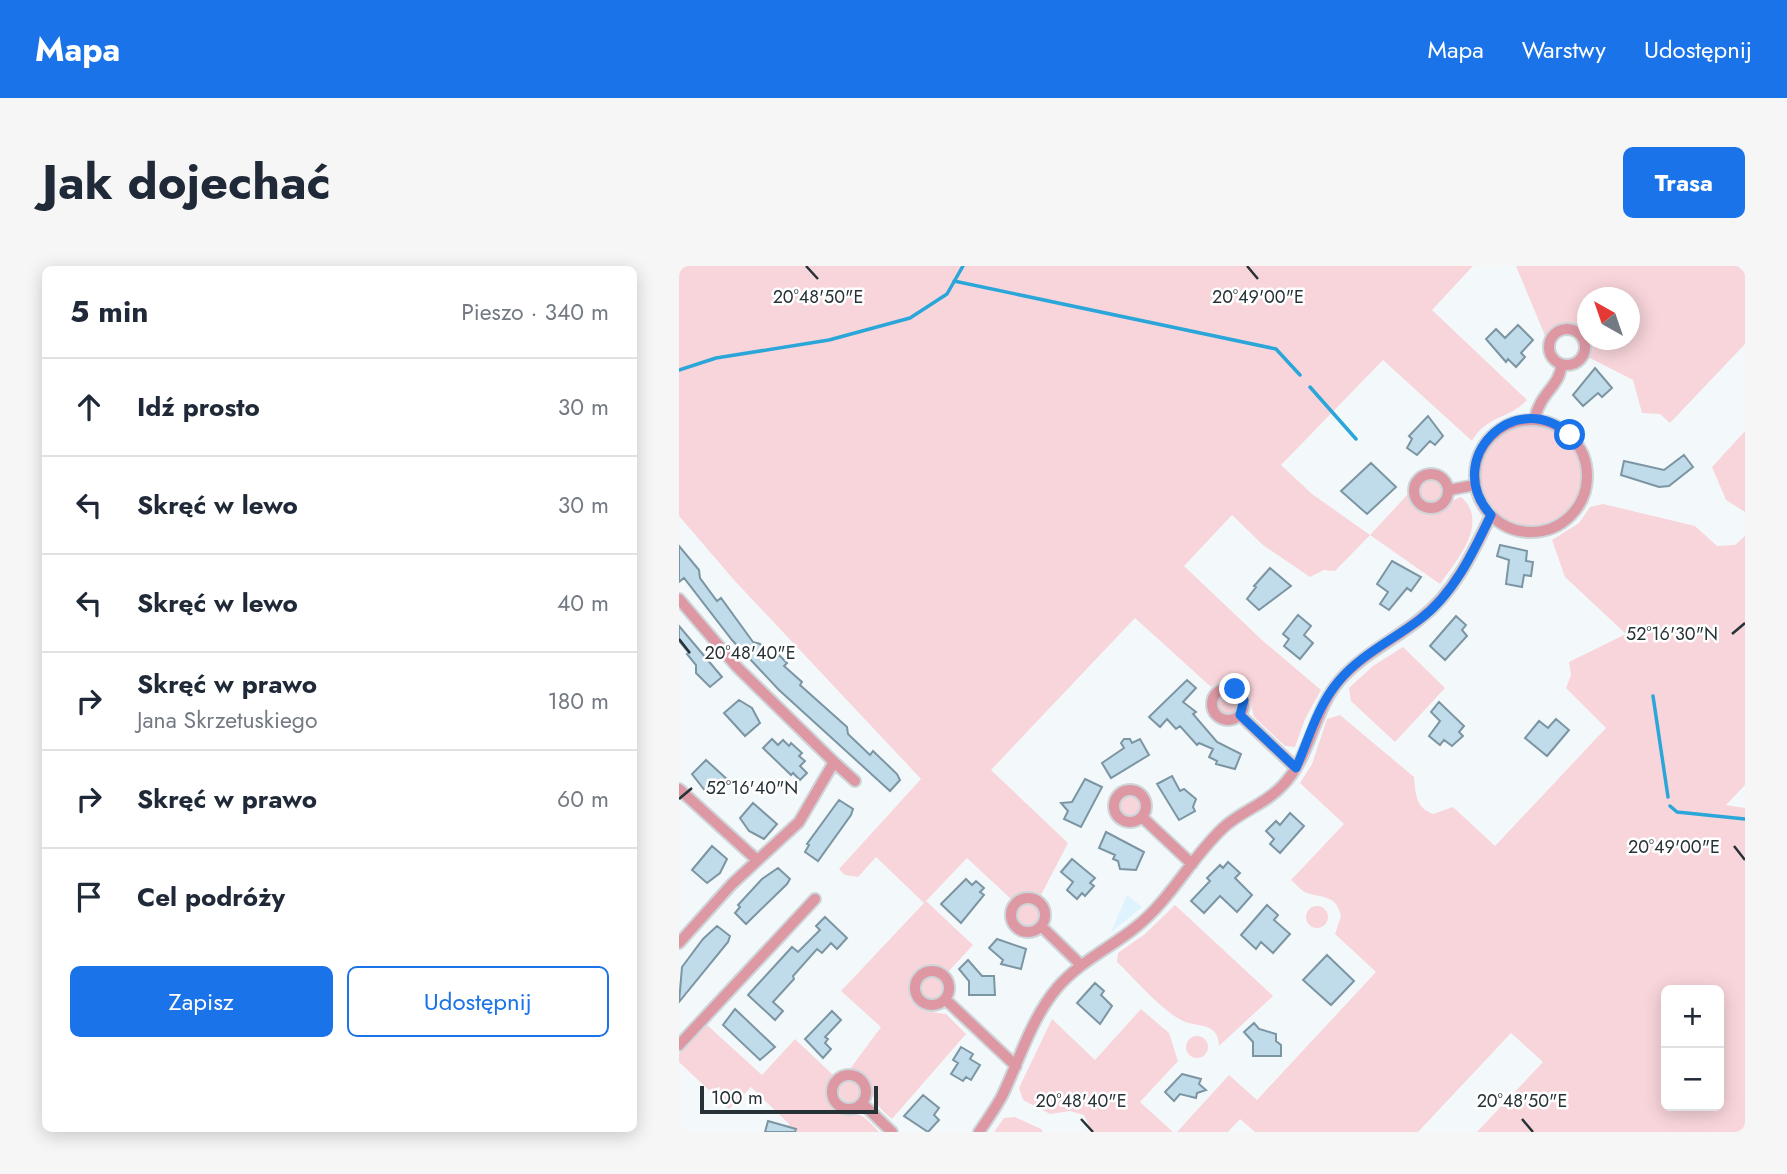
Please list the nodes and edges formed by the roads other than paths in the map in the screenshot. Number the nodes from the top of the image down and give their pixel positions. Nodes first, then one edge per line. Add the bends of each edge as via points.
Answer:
1 (1561, 365) dead end
2 (1535, 418) junction
3 (1475, 485) junction
4 (1449, 490) dead end
5 (1491, 515) junction
6 (679, 599) edge
7 (1240, 715) dead end
8 (834, 762) junction
9 (1296, 768) junction
10 (855, 781) dead end
11 (679, 789) edge
12 (1142, 817) dead end
13 (757, 860) junction
14 (1192, 864) junction
15 (815, 900) dead end
16 (1041, 926) dead end
17 (679, 943) edge
18 (1081, 965) junction
19 (944, 999) dead end
20 (679, 1045) edge
21 (1016, 1066) junction
22 (862, 1103) dead end
23 (892, 1132) edge
24 (979, 1132) edge

1 - 2 street via 1556,382 1538,402
2 - 3 street via 1518,419 1489,437 1478,454
2 - 5 street via 1564,430 1585,458 1588,481 1581,501 1564,521 1540,532 1514,530
3 - 4 street
3 - 5 street via 1482,506
5 - 9 street via 1474,551 1440,600 1339,681 1322,704
6 - 8 street via 745,676
7 - 9 street
8 - 10 street
8 - 13 street via 799,822
9 - 14 street via 1270,798 1225,826
11 - 13 street
12 - 14 street
13 - 17 street
14 - 18 street via 1136,927
15 - 20 street
16 - 18 street
18 - 21 street via 1040,1013
19 - 21 street
21 - 24 street
22 - 23 street

